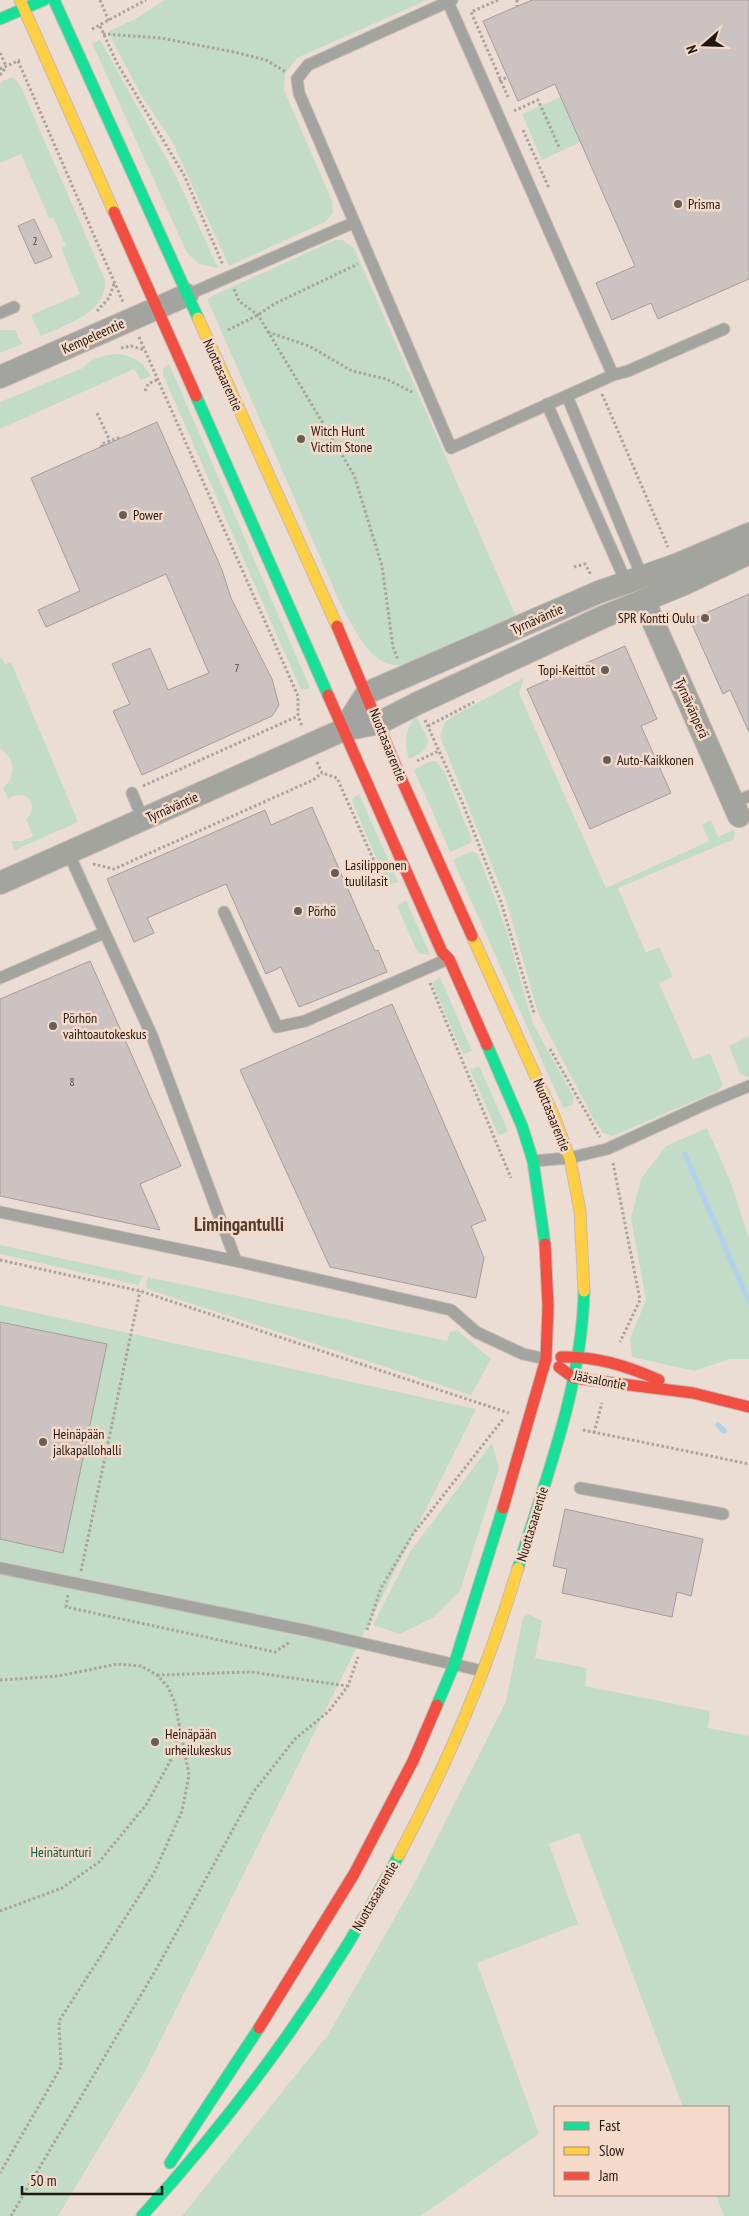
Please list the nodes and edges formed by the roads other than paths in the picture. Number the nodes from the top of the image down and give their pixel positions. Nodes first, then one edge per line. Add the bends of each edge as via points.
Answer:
1 (44, 0) edge
2 (54, 0) edge
3 (450, 1) edge
4 (22, 5) edge
5 (0, 19) edge
6 (353, 223) junction
7 (187, 295) junction
8 (14, 307) dead end
9 (157, 308) junction
10 (0, 313) edge
11 (724, 329) dead end
12 (613, 375) junction
13 (0, 377) edge
14 (567, 396) junction
15 (548, 404) junction
16 (749, 534) edge
17 (749, 553) edge
18 (634, 579) junction
19 (644, 601) junction
20 (367, 693) junction
21 (379, 723) junction
22 (343, 730) junction
23 (132, 793) dead end
24 (741, 805) edge
25 (143, 820) junction
26 (72, 861) junction
27 (0, 882) edge
28 (224, 912) dead end
29 (104, 932) junction
30 (449, 959) junction
31 (0, 978) edge
32 (749, 1086) edge
33 (569, 1158) junction
34 (533, 1161) junction
35 (0, 1212) edge
36 (236, 1261) junction
37 (578, 1356) junction
38 (546, 1359) junction
39 (574, 1378) junction
40 (693, 1393) junction
41 (749, 1407) edge
42 (580, 1488) dead end
43 (723, 1514) dead end
44 (0, 1568) edge
45 (454, 1665) junction
46 (483, 1671) junction
47 (136, 2216) edge
48 (142, 2216) edge

1 - 4 main road
2 - 7 main road, Nuottasaarentie
3 - 6 lane via 308,65 297,79 299,93
3 - 12 lane
4 - 5 main road
4 - 9 main road
6 - 7 lane
6 - 15 lane via 451,448
7 - 9 street, Kempeleentie
7 - 20 main road, Nuottasaarentie
8 - 10 lane
9 - 13 street, Kempeleentie
9 - 22 main road
11 - 12 lane
12 - 14 lane
14 - 15 lane
14 - 18 lane
15 - 18 lane
16 - 18 street, Tyrnäväntie
17 - 19 street, Tyrnäväntie
18 - 19 lane
18 - 19 lane
18 - 20 street, Tyrnäväntie
19 - 21 street, Tyrnäväntie via 594,621
19 - 24 street, Tyrnävänperä
20 - 21 main road, Nuottasaarentie
20 - 22 street
21 - 22 street, Tyrnäväntie
21 - 33 main road, Nuottasaarentie
22 - 25 street, Tyrnäväntie
22 - 30 main road via 442,952
23 - 25 lane
25 - 26 street, Tyrnäväntie
26 - 27 street, Tyrnäväntie
26 - 29 lane
28 - 30 lane via 278,1027 305,1020
29 - 31 lane
29 - 36 lane via 170,1080
30 - 34 main road via 525,1132
32 - 33 lane via 607,1149
33 - 34 lane
33 - 37 main road, Nuottasaarentie via 578,1199 585,1291
34 - 38 main road via 546,1249
35 - 36 lane
36 - 38 lane via 451,1310 476,1332 523,1354
37 - 38 main road, Jääsalontie
37 - 39 main road, Nuottasaarentie
37 - 40 main road, Jääsalontie via 619,1363
38 - 39 main road, Jääsalontie
38 - 45 main road via 502,1517
39 - 40 main road, Jääsalontie
39 - 46 main road, Nuottasaarentie via 506,1610
40 - 41 main road, Jääsalontie
42 - 43 lane
44 - 45 lane via 304,1630
45 - 46 lane
45 - 47 main road via 413,1761 354,1874 248,2046
46 - 48 main road, Nuottasaarentie via 452,1747 383,1886 322,1985 252,2086 176,2181

